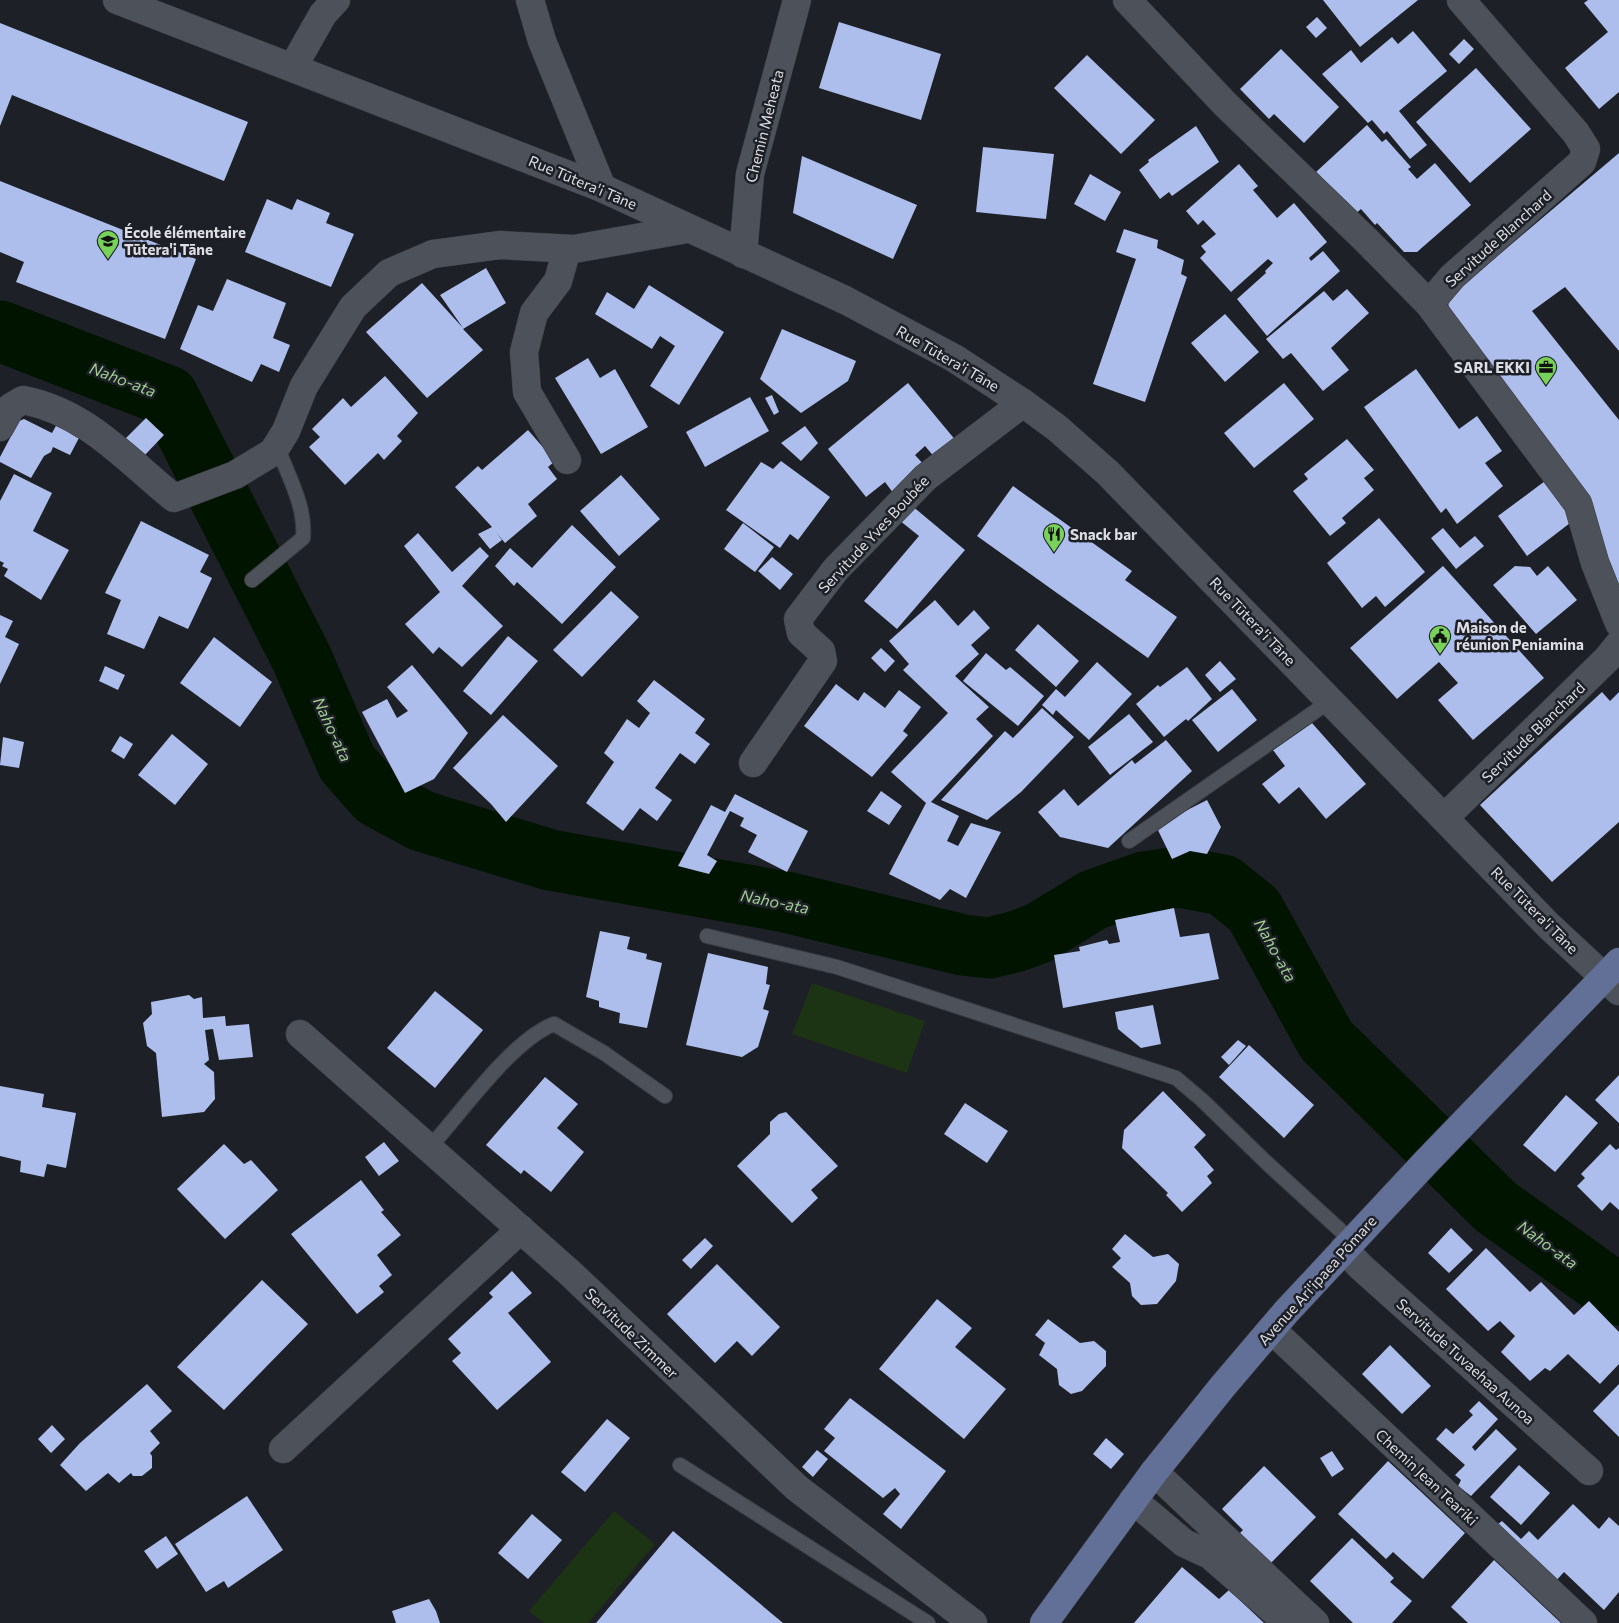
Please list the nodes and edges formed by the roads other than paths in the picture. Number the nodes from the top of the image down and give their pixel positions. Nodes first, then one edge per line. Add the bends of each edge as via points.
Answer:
1 (117, 0) edge
2 (336, 0) edge
3 (530, 0) edge
4 (797, 0) edge
5 (1127, 0) edge
6 (1461, 0) edge
7 (293, 67) junction
8 (602, 188) junction
9 (687, 229) junction
10 (567, 249) junction
11 (743, 254) junction
12 (1429, 304) junction
13 (1023, 403) junction
14 (0, 427) edge
15 (267, 454) junction
16 (567, 460) dead end
17 (252, 580) dead end
18 (1619, 623) edge
19 (1619, 644) edge
20 (1330, 701) junction
21 (752, 763) dead end
22 (1444, 818) junction
23 (1129, 841) dead end
24 (707, 936) dead end
25 (1614, 977) edge
26 (300, 1034) dead end
27 (666, 1096) dead end
28 (430, 1147) junction
29 (521, 1229) junction
30 (1348, 1245) junction
31 (1272, 1330) junction
32 (283, 1449) dead end
33 (680, 1465) dead end
34 (1589, 1471) dead end
35 (1154, 1472) junction
36 (1134, 1500) junction
37 (928, 1623) edge
38 (972, 1623) edge
39 (1044, 1623) edge
40 (1288, 1623) edge
41 (1315, 1623) edge
42 (1583, 1623) edge

1 - 7 street, Rue Tūtera'i Tāne
2 - 7 street via 323,14
3 - 8 street via 542,41
4 - 11 street, Chemin Meheata via 750,174
5 - 12 street via 1226,104
6 - 12 street, Servitude Blanchard via 1576,133 1586,149 1582,162 1452,277
7 - 8 street, Rue Tūtera'i Tāne
8 - 9 street, Rue Tūtera'i Tāne
9 - 10 street
9 - 11 street, Rue Tūtera'i Tāne
10 - 15 street via 500,245 434,254 389,273 353,307 304,386 286,431
10 - 16 street via 558,281 534,313 524,352 528,392
11 - 13 street, Rue Tūtera'i Tāne via 845,300 906,332 954,358
12 - 18 street via 1578,504 1595,563
13 - 20 street, Rue Tūtera'i Tāne via 1108,473
13 - 21 street, Servitude Yves Boubée via 926,477 836,569 798,619 801,633 821,651 823,661
14 - 15 street via 11,408 23,400 46,404 90,426 174,498 235,475
15 - 17 lane via 304,522 301,542
19 - 22 street, Servitude Blanchard via 1601,666
20 - 22 street, Rue Tūtera'i Tāne
20 - 23 lane
22 - 25 street, Rue Tūtera'i Tāne via 1549,926
24 - 30 lane via 838,968 1176,1078
25 - 30 main road, Avenue Ari'ipaea Pōmare via 1476,1109
26 - 28 street, Servitude Zimmer
27 - 28 lane via 604,1053 554,1024 538,1030 487,1081
28 - 29 street, Servitude Zimmer
29 - 32 street
29 - 38 street, Servitude Zimmer via 797,1488
30 - 31 main road, Avenue Ari'ipaea Pōmare
30 - 34 street, Servitude Tuvaehaa Aunoa via 1361,1267
31 - 35 main road, Avenue Ari'ipaea Pōmare
31 - 42 street, Chemin Jean Teariki
33 - 37 lane
35 - 36 main road, Avenue Ari'ipaea Pōmare
35 - 41 street
36 - 39 main road, Avenue Ari'ipaea Pōmare
36 - 40 street via 1184,1543 1210,1555

